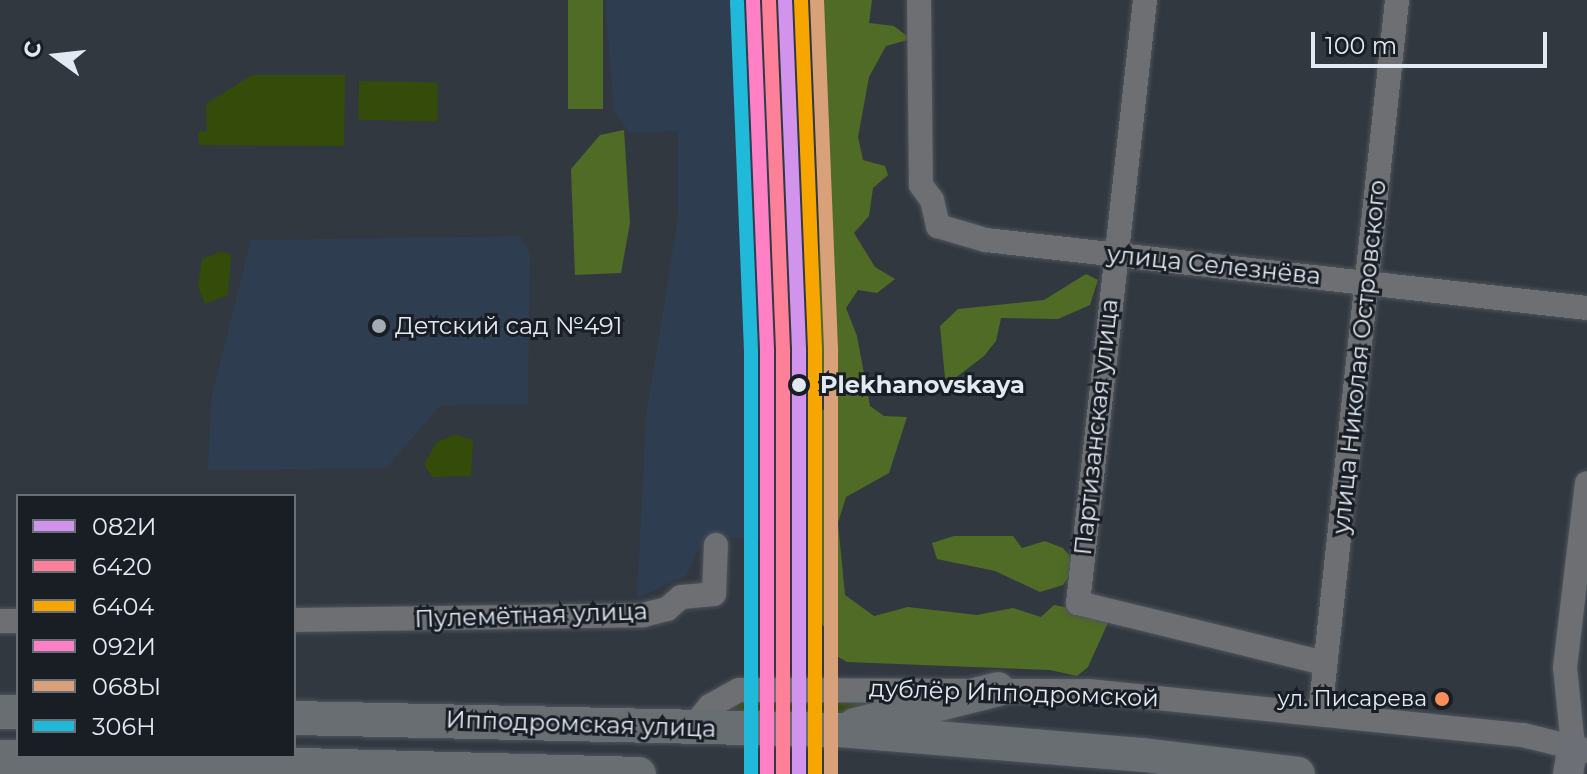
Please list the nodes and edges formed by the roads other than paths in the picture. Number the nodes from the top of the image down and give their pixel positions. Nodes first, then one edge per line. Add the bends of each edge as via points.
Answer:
1 (919, 0) edge
2 (1145, 0) edge
3 (1397, 0) edge
4 (1113, 255) junction
5 (1369, 280) junction
6 (1587, 308) edge
7 (1587, 483) edge
8 (716, 545) dead end
9 (296, 620) edge
10 (1324, 663) junction
11 (998, 689) junction
12 (1320, 714) junction
13 (296, 718) edge
14 (692, 728) junction
15 (839, 730) junction
16 (38, 758) edge
17 (1579, 758) edge
18 (639, 774) edge
19 (1298, 774) edge

1 - 4 street, улица Селезнёва via 921,185 932,200 938,226 986,240
2 - 4 street, Партизанская улица
3 - 5 street, улица Николая Островского
4 - 5 street, улица Селезнёва
4 - 10 street, Партизанская улица via 1078,603
5 - 6 street, улица Селезнёва
5 - 10 street, улица Николая Островского
7 - 17 street via 1565,667
8 - 9 street, Пулемётная улица via 714,594 681,597 667,609 643,615
10 - 12 street, улица Николая Островского
11 - 12 street, дублёр Ипподромской via 1088,691
11 - 14 street, дублёр Ипподромской via 739,690 710,706
11 - 15 highway
12 - 17 street, дублёр Ипподромской via 1523,735
13 - 14 highway, Ипподромская улица
14 - 15 highway, Ипподромская улица
15 - 19 highway, Ипподромская улица via 1144,755
16 - 18 highway, Ипподромская улица

